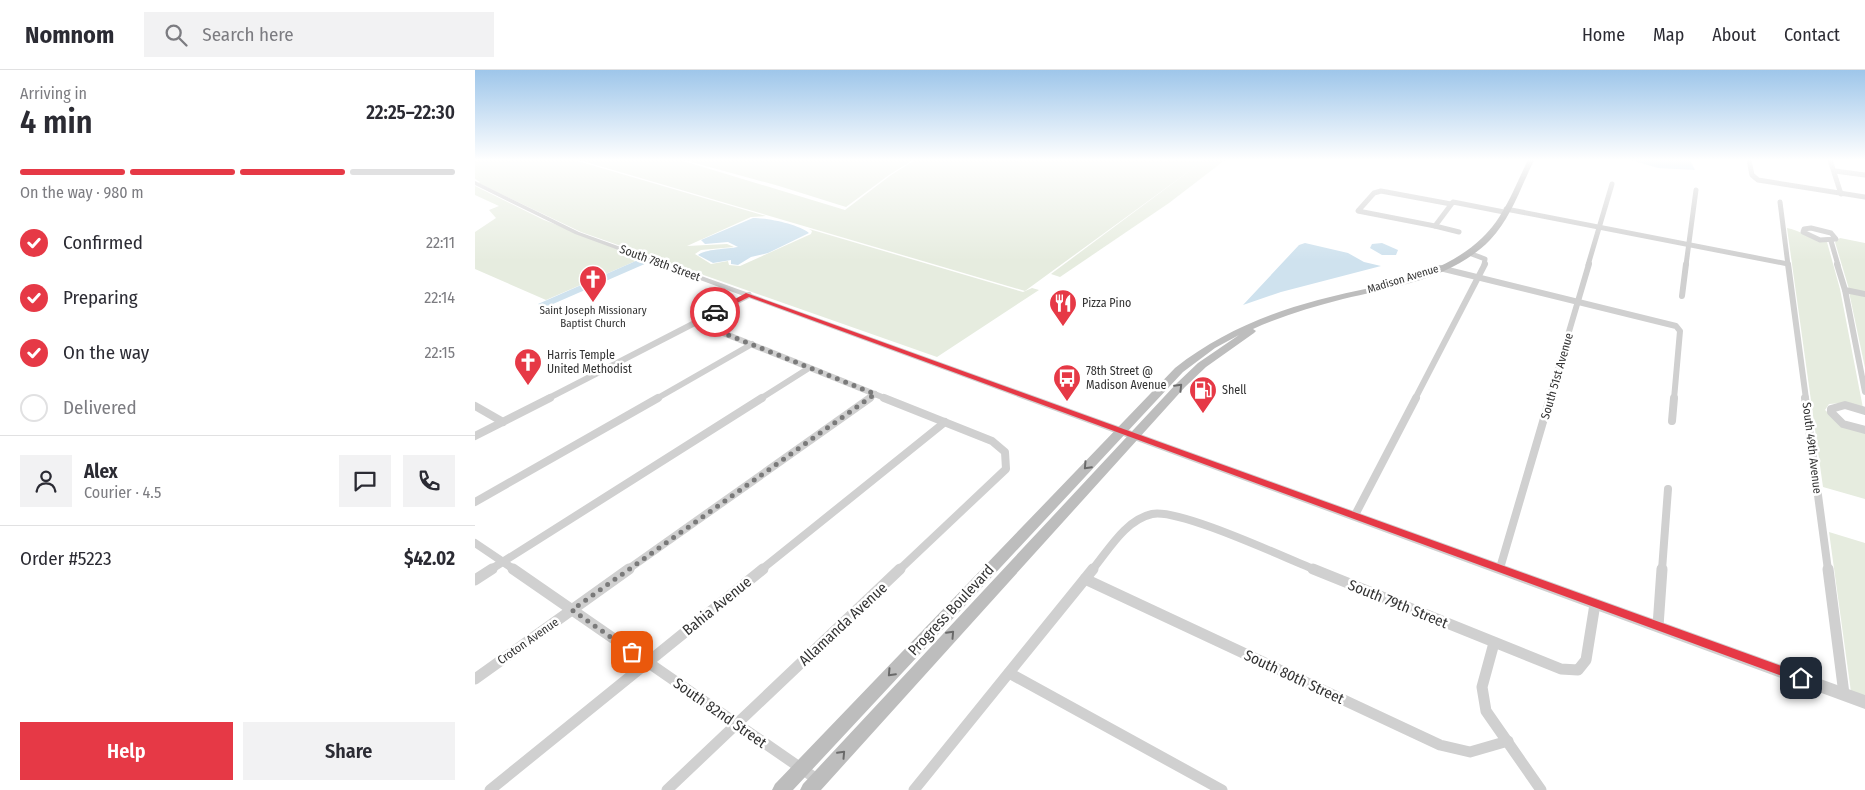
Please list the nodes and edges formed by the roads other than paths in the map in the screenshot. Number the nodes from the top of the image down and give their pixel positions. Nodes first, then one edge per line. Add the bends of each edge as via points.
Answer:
1 (497, 194) edge
2 (1373, 194) edge
3 (1396, 194) edge
4 (1514, 194) edge
5 (1609, 194) edge
6 (1696, 194) edge
7 (1841, 194) edge
8 (1457, 195) dead end
9 (1865, 198) edge
10 (1780, 202) dead end
11 (1452, 203) junction
12 (1505, 210) junction
13 (1435, 226) junction
14 (1600, 227) junction
15 (1459, 232) dead end
16 (1831, 240) junction
17 (1688, 244) junction
18 (1469, 253) junction
19 (1788, 264) junction
20 (1440, 268) junction
21 (1476, 278) junction
22 (1845, 290) junction
23 (749, 294) junction
24 (1865, 294) edge
25 (1682, 296) dead end
26 (1579, 301) junction
27 (696, 322) junction
28 (752, 344) junction
29 (809, 368) junction
30 (1865, 392) edge
31 (875, 394) junction
32 (475, 406) edge
33 (1865, 411) edge
34 (1672, 421) dead end
35 (503, 422) junction
36 (945, 422) junction
37 (1865, 430) edge
38 (1127, 433) junction
39 (475, 436) edge
40 (1668, 489) dead end
41 (475, 502) edge
42 (1355, 515) junction
43 (475, 543) edge
44 (503, 563) junction
45 (995, 563) junction
46 (1500, 568) junction
47 (1010, 570) junction
48 (1085, 579) junction
49 (475, 580) edge
50 (1595, 604) junction
51 (572, 610) junction
52 (1658, 626) junction
53 (1494, 643) junction
54 (647, 662) junction
55 (1009, 673) junction
56 (475, 679) edge
57 (1844, 694) junction
58 (1865, 702) edge
59 (737, 724) junction
60 (1508, 741) junction
61 (801, 769) junction
62 (813, 785) edge
63 (490, 790) edge
64 (667, 790) edge
65 (781, 790) edge
66 (914, 790) edge
67 (1222, 790) edge
68 (1541, 790) edge

1 - 23 street, South 78th Street via 577,233
2 - 13 street via 1358,211
3 - 11 street
4 - 12 main road, Madison Avenue
5 - 14 street, South 51st Avenue
6 - 17 street
7 - 9 street
8 - 11 street
10 - 19 street, South 49th Avenue
11 - 12 street
11 - 13 street
12 - 14 street
12 - 18 main road, Madison Avenue via 1491,234
13 - 15 street
14 - 17 street
14 - 26 street, South 51st Avenue
16 - 16 street via 1836,237 1827,231 1803,230 1815,238
16 - 22 street
17 - 19 street
17 - 25 street
18 - 20 main road, Madison Avenue
18 - 21 street via 1486,260
19 - 57 street, South 49th Avenue
20 - 21 street
20 - 38 main road, Madison Avenue via 1416,278 1283,314 1250,332 1203,365
21 - 26 street
21 - 42 street
22 - 24 street
22 - 30 street
23 - 27 street
23 - 38 street, South 78th Street
26 - 34 street via 1676,326 1680,331
26 - 46 street, South 51st Avenue
27 - 28 street
27 - 35 street
28 - 29 street
28 - 41 street
29 - 31 street
29 - 44 street
31 - 36 street
31 - 51 street, Croton Avenue
32 - 35 street
33 - 37 street via 1839,405 1834,406 1831,412 1843,424
35 - 39 street
36 - 54 street, Bahia Avenue
36 - 59 street, Allamanda Avenue via 992,441 1005,452 1006,469
38 - 42 street, South 78th Street
38 -> 45 main road, Progress Boulevard
38 - 47 main road, Progress Boulevard
40 - 52 street
42 - 46 street, South 78th Street
43 - 44 street, South 82nd Street
44 - 49 street
44 - 51 street, South 82nd Street
45 - 47 main road
45 -> 61 main road, Progress Boulevard
46 - 50 street, South 78th Street
62 -> 47 main road, Progress Boulevard
48 - 53 street, South 79th Street via 1127,527 1152,514 1186,518
48 - 55 street
48 - 60 street, South 80th Street via 1440,745 1470,752
50 - 52 street, South 78th Street
50 - 53 street, South 79th Street via 1586,660 1577,670 1561,669
51 - 54 street, South 82nd Street
51 - 56 street, Croton Avenue
52 - 57 street, South 78th Street
53 - 60 street via 1483,687 1486,711
54 - 59 street, South 82nd Street
54 - 63 street, Bahia Avenue
55 - 66 street
55 - 67 street
57 - 58 street, South 78th Street
59 - 61 street, South 82nd Street
59 - 64 street, Allamanda Avenue
60 - 68 street
61 - 62 street, South 82nd Street
61 - 65 main road, Progress Boulevard

